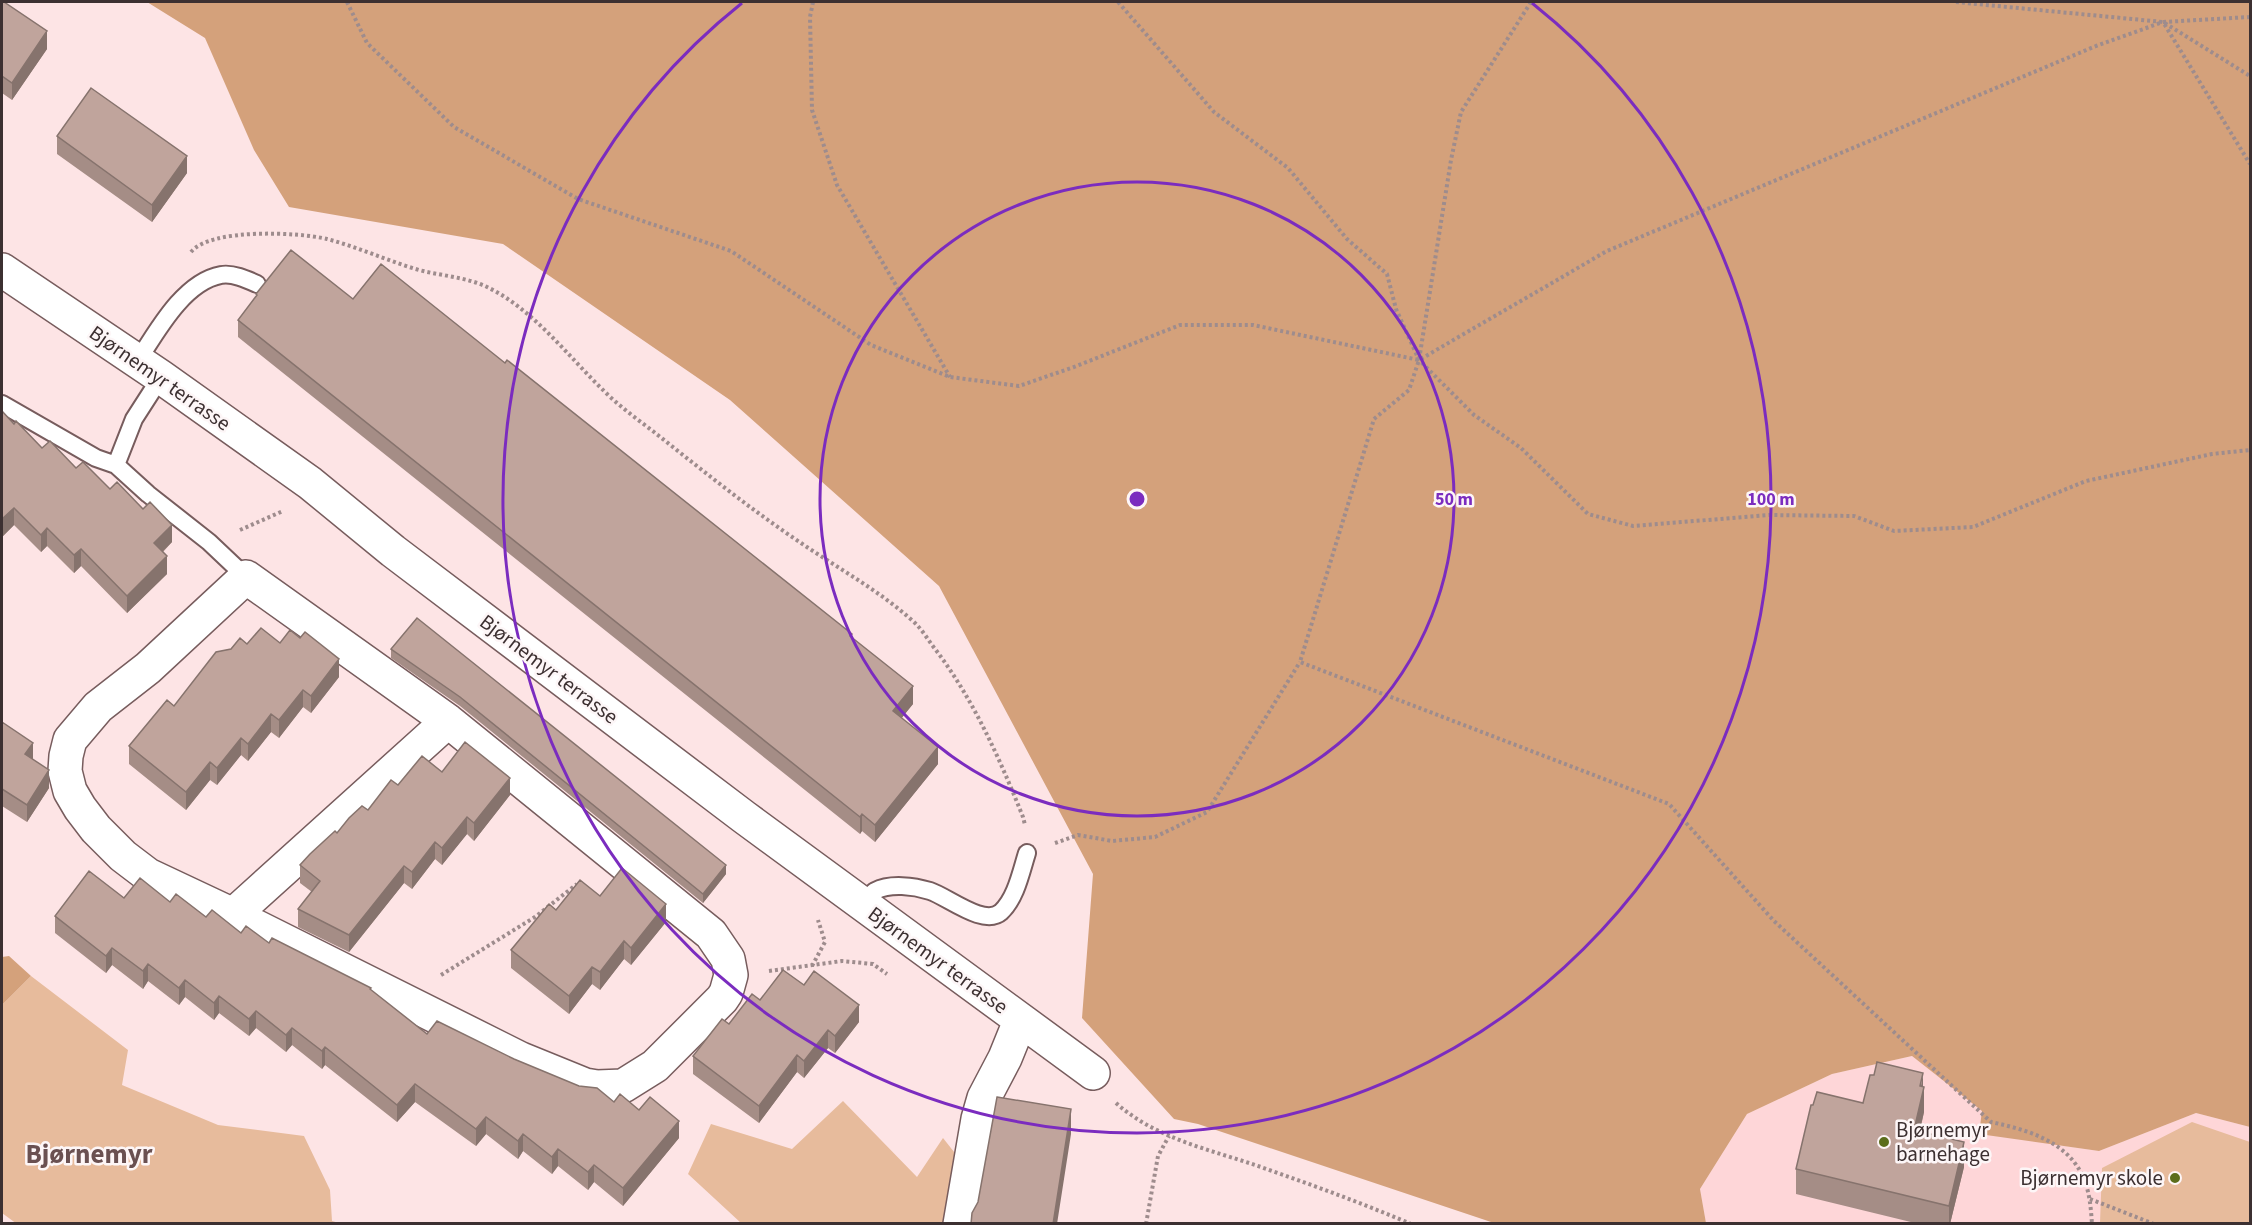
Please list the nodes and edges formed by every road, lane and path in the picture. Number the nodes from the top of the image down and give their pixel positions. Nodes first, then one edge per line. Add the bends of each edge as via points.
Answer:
1 (346, 2) edge
2 (813, 2) edge
3 (1118, 2) edge
4 (1531, 2) edge
5 (1956, 2) edge
6 (2250, 17) edge
7 (2163, 22) junction
8 (2250, 76) edge
9 (2250, 164) edge
10 (189, 255) dead end
11 (2, 270) edge
12 (257, 284) dead end
13 (1419, 360) junction
14 (149, 370) junction
15 (950, 377) junction
16 (2, 404) edge
17 (2250, 450) edge
18 (116, 465) junction
19 (310, 483) junction
20 (209, 542) junction
21 (246, 577) junction
22 (1300, 662) junction
23 (448, 721) junction
24 (1027, 853) junction
25 (611, 854) junction
26 (862, 904) junction
27 (233, 915) junction
28 (731, 975) junction
29 (890, 975) dead end
30 (405, 1001) junction
31 (1020, 1021) junction
32 (1093, 1073) joint
33 (1169, 1136) junction
34 (2090, 1199) junction
35 (960, 1224) edge
36 (1146, 1224) edge
37 (1411, 1224) edge
38 (2092, 1224) edge
39 (2154, 1224) edge

1 - 15 path via 367,43 454,127 578,199 731,251 870,345
2 - 15 path via 812,110 837,184
3 - 13 path via 1214,112 1288,168 1347,239 1388,274 1396,309
4 - 13 path via 1461,112
5 - 7 path
6 - 7 path
7 - 8 path
7 - 9 path
7 - 13 path via 2064,59 1607,251
10 - 24 path via 195,247 221,237 252,234 327,239 422,270 458,277 511,302 607,394 654,432 798,542 882,597 916,625 953,671 1004,769 1023,816
11 - 14 street, Bjørnemyr terrasse
12 - 14 lane via 223,275 192,290 170,312
13 - 15 path via 1253,325 1180,325 1018,386
13 - 17 path via 1474,415 1521,448 1588,514 1633,526 1769,515 1854,516 1894,531 1973,527 2086,481 2212,454
13 - 22 path via 1409,390 1374,419
14 - 18 lane
14 - 19 street, Bjørnemyr terrasse
16 - 18 lane via 96,458
18 - 20 lane
19 - 20 path via 287,510
19 - 26 street, Bjørnemyr terrasse via 393,551
20 - 21 lane
21 - 23 street
21 - 27 street via 148,668 98,707 70,740 65,771 80,808 123,856 148,875
22 - 24 path via 1207,812 1155,837 1112,841 1078,835
22 - 34 path via 1669,804 1774,921 1992,1122 2041,1136 2075,1162
23 - 25 street
23 - 27 street
24 - 26 lane via 1008,903 992,916 982,916 929,891 894,886 876,891
25 - 28 street via 711,934 728,959
25 - 30 path via 535,917
26 - 31 street, Bjørnemyr terrasse
27 - 30 street
28 - 29 path via 842,961 873,964
28 - 30 street via 722,999 655,1066 623,1086 585,1085 521,1059
31 - 32 street, Bjørnemyr terrasse
31 - 35 street via 984,1098
32 - 33 path via 1109,1097 1132,1118
33 - 36 path via 1158,1156
33 - 37 path
34 - 38 path
34 - 39 path

